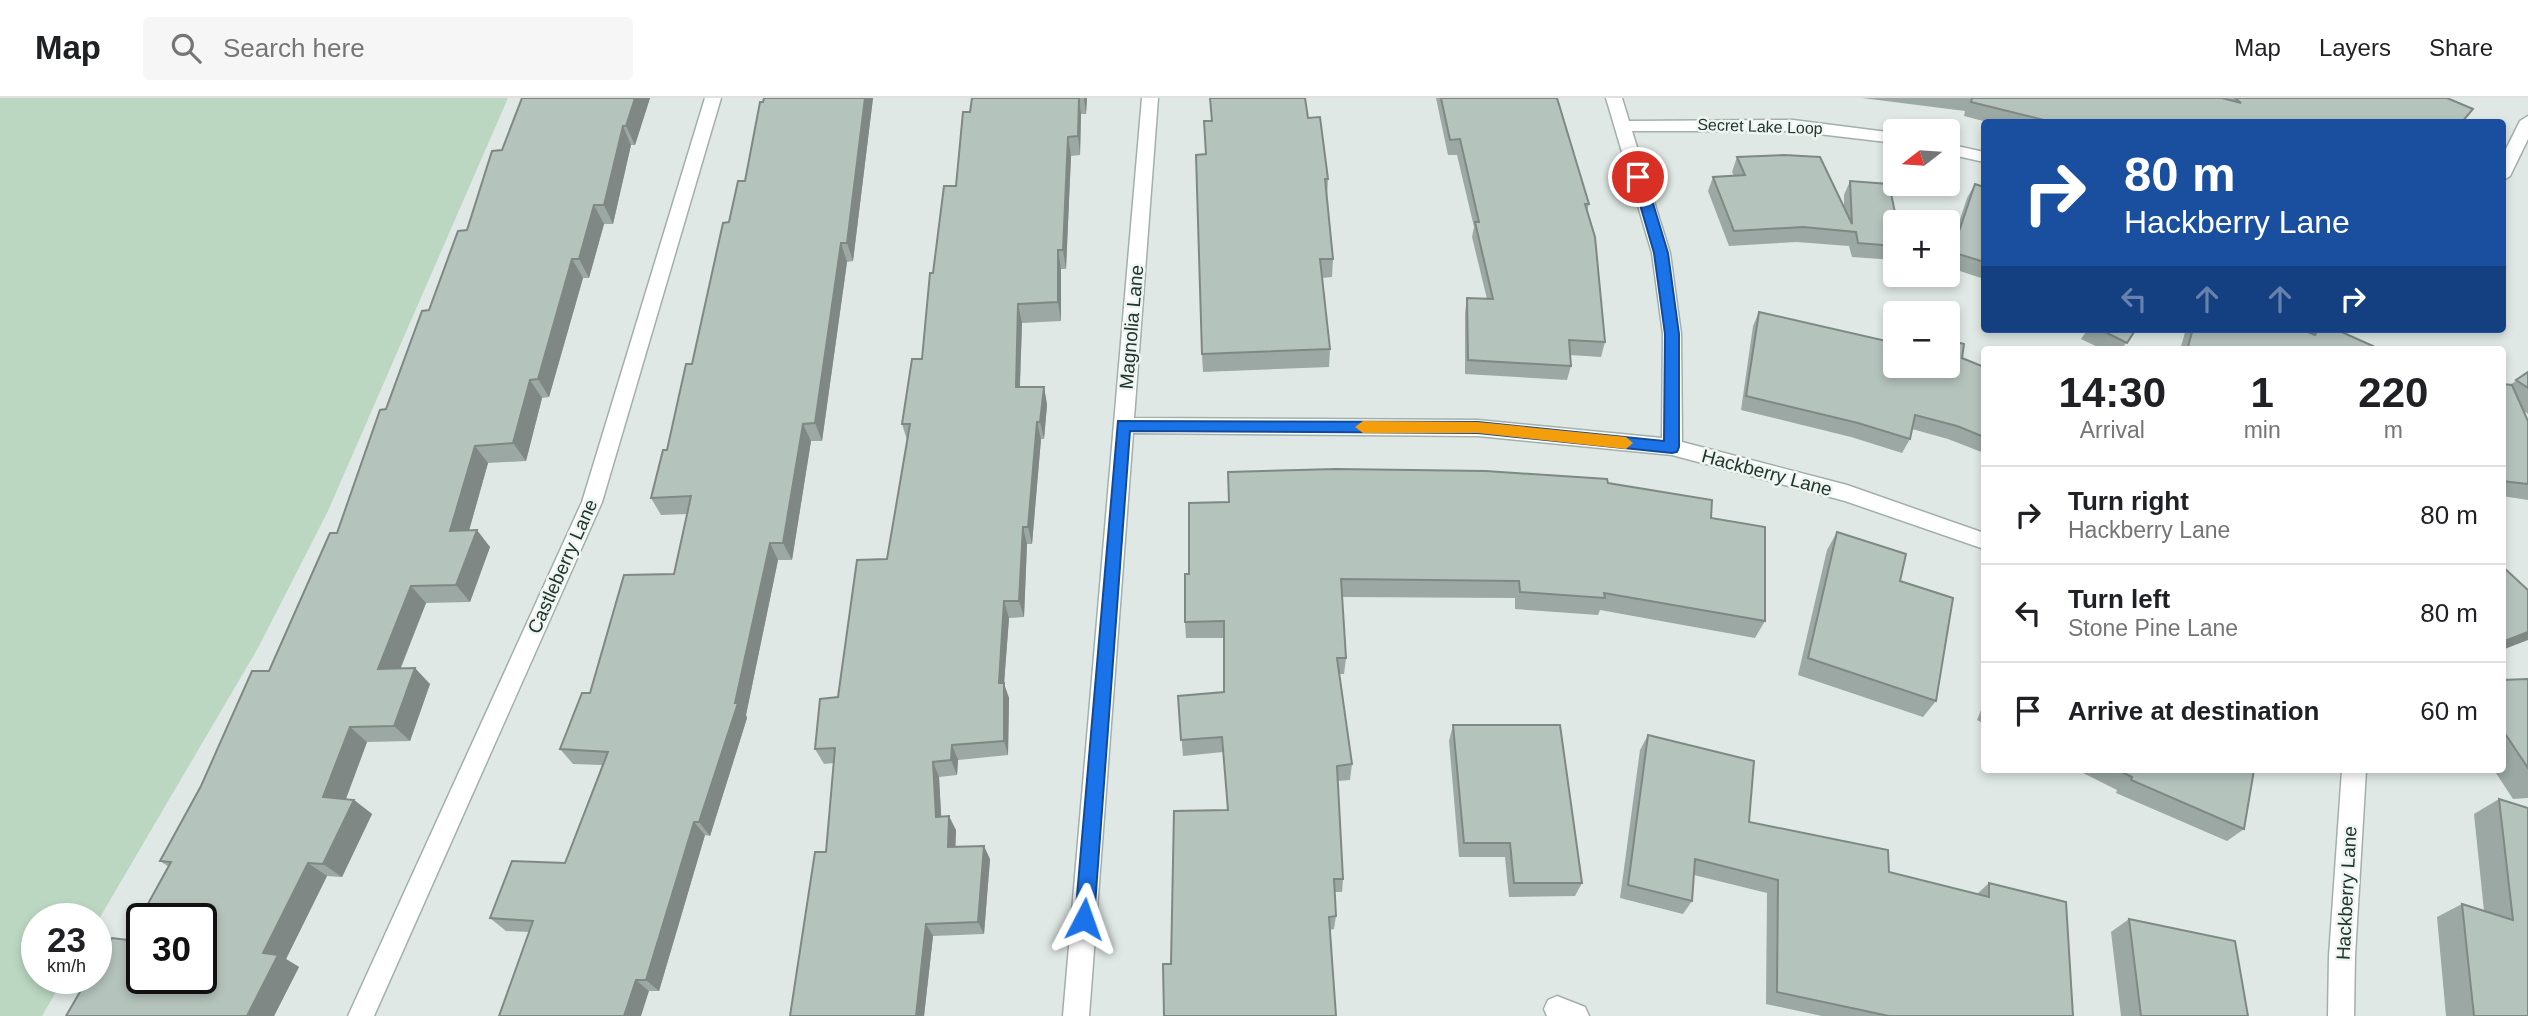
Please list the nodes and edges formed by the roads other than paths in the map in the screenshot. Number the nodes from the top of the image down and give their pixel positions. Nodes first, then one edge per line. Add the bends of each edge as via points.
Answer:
1 (713, 98) edge
2 (1150, 98) edge
3 (1614, 98) edge
4 (2528, 121) edge
5 (1623, 126) junction
6 (1883, 136) edge
7 (1960, 152) edge
8 (1981, 156) edge
9 (2506, 168) edge
10 (1123, 425) junction
11 (1672, 447) junction
12 (1981, 540) edge
13 (2354, 773) edge
14 (361, 1016) edge
15 (1076, 1016) edge
16 (2342, 1016) edge

1 - 14 street, Castleberry Lane via 592,502
2 - 10 street, Magnolia Lane
3 - 5 street
4 - 9 street
5 - 6 street, Secret Lake Loop via 1745,123
5 - 11 street via 1661,253 1672,334
7 - 8 street
10 - 11 street, Hackberry Lane via 1478,428
10 - 15 street, Magnolia Lane
11 - 12 street, Hackberry Lane via 1847,493
13 - 16 street, Hackberry Lane

